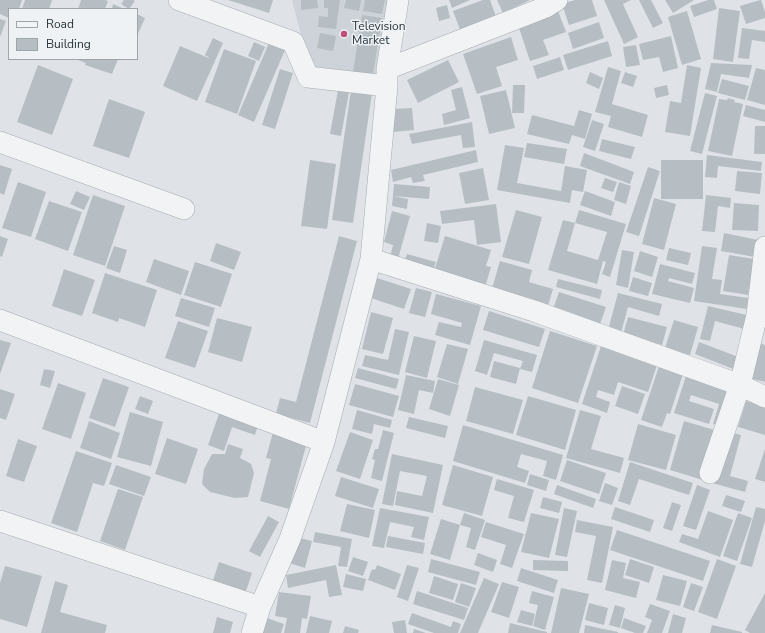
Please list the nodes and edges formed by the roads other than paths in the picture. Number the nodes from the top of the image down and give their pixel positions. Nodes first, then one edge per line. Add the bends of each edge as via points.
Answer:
1 (179, 0) edge
2 (398, 0) edge
3 (557, 0) edge
4 (387, 77) junction
5 (0, 142) edge
6 (184, 209) dead end
7 (765, 246) edge
8 (371, 259) junction
9 (0, 320) edge
10 (740, 385) junction
11 (765, 397) edge
12 (324, 442) junction
13 (710, 473) dead end
14 (0, 521) edge
15 (260, 606) junction
16 (252, 633) edge

1 - 4 street via 293,42 308,77
2 - 4 street
3 - 4 street
4 - 8 street
5 - 6 street
7 - 10 street via 757,315
8 - 10 street via 534,311
8 - 12 street
9 - 12 street
10 - 11 street
10 - 13 street
12 - 15 street via 290,539
14 - 15 street
15 - 16 street

